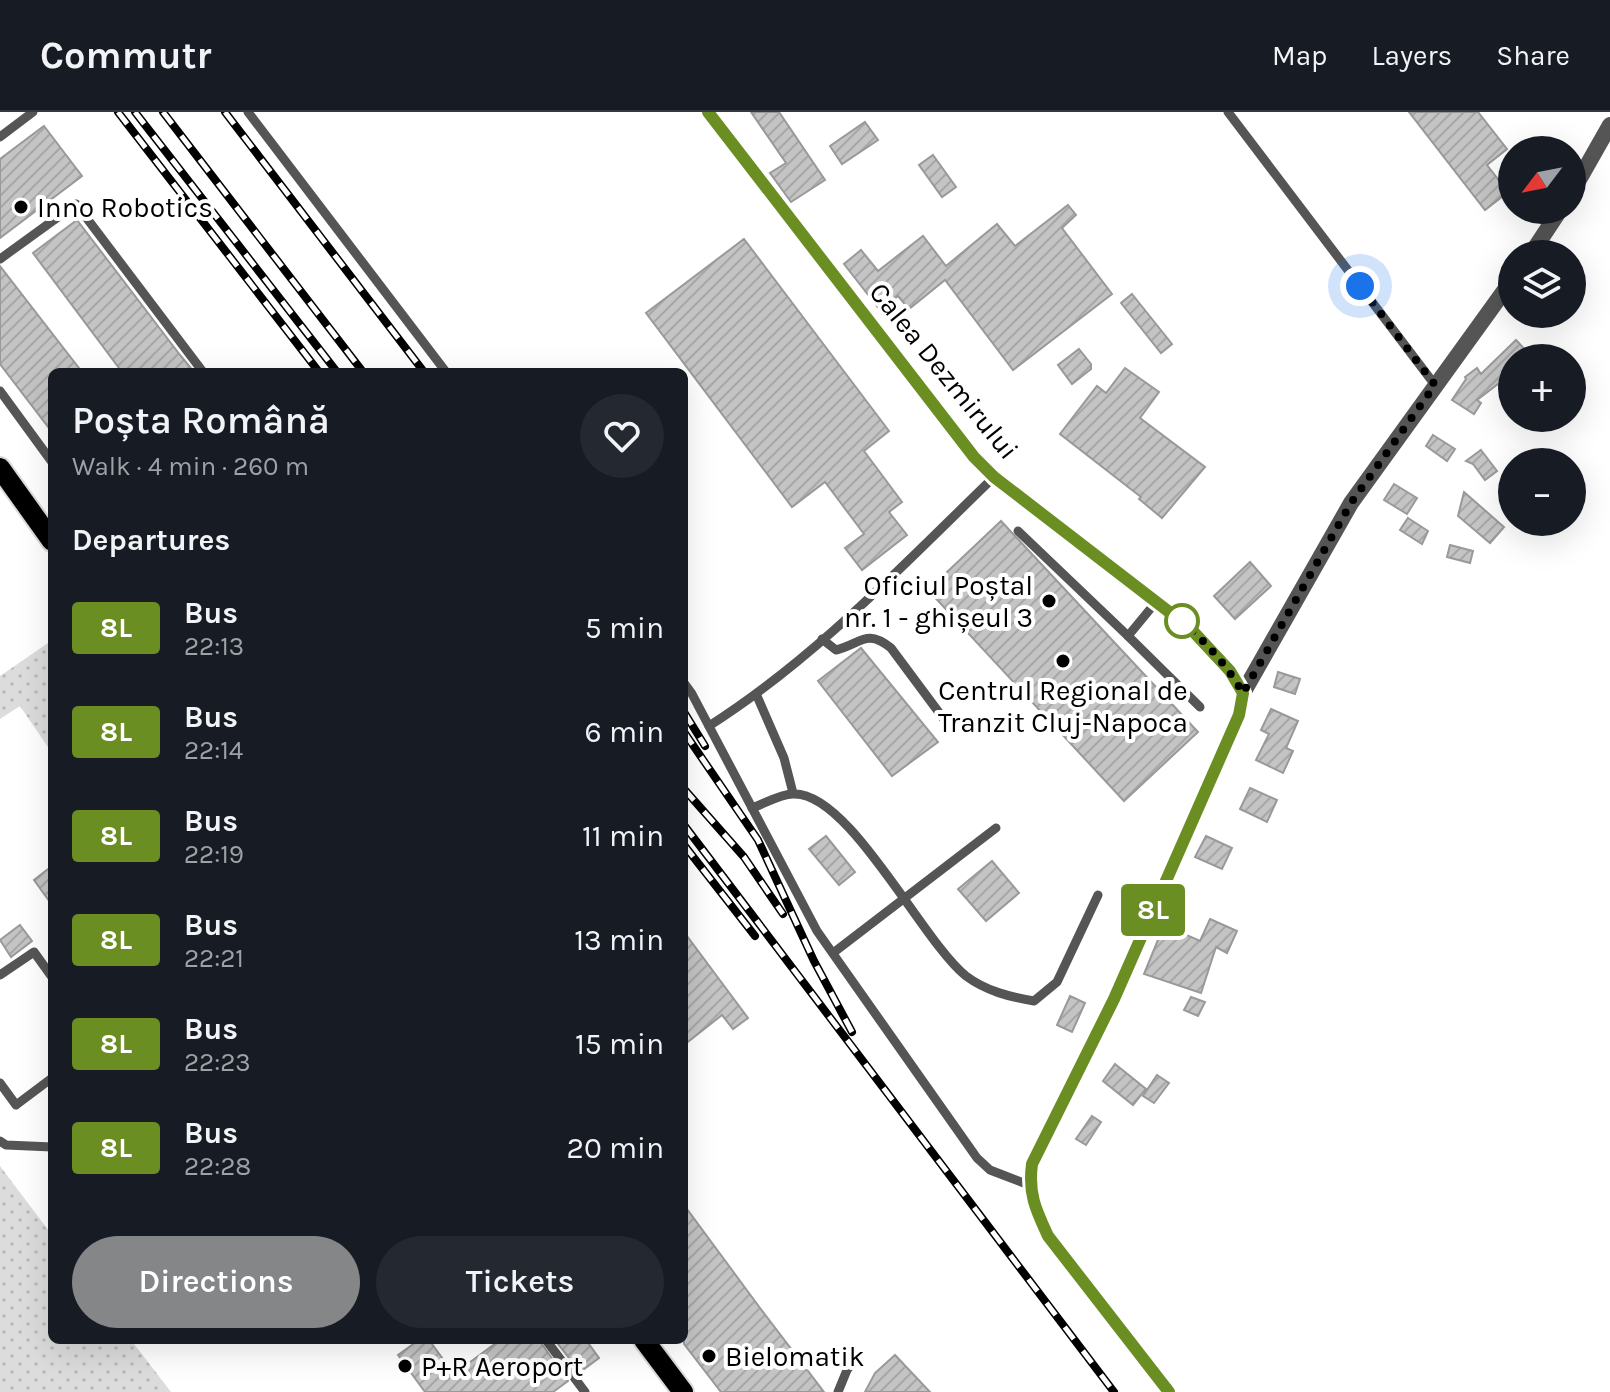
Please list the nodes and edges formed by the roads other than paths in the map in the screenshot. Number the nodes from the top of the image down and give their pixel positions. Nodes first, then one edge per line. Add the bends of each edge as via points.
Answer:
1 (33, 112) edge
2 (248, 112) edge
3 (708, 112) edge
4 (1228, 112) edge
5 (1610, 125) edge
6 (0, 137) edge
7 (1586, 167) edge
8 (0, 259) edge
9 (1498, 299) edge
10 (200, 368) edge
11 (443, 368) edge
12 (1435, 385) junction
13 (0, 391) edge
14 (48, 457) edge
15 (0, 469) edge
16 (994, 477) junction
17 (1018, 531) dead end
18 (48, 535) edge
19 (1156, 602) junction
20 (1128, 636) junction
21 (822, 639) junction
22 (688, 690) edge
23 (1243, 693) junction
24 (757, 696) junction
25 (1200, 707) dead end
26 (709, 726) junction
27 (949, 726) dead end
28 (793, 793) junction
29 (752, 808) junction
30 (996, 828) dead end
31 (1098, 895) dead end
32 (905, 898) junction
33 (833, 953) junction
34 (48, 971) edge
35 (0, 975) edge
36 (48, 1081) edge
37 (0, 1083) edge
38 (0, 1141) edge
39 (48, 1147) edge
40 (1029, 1185) junction
41 (549, 1344) edge
42 (647, 1344) edge
43 (858, 1356) dead end
44 (585, 1392) edge
45 (683, 1392) edge
46 (838, 1392) edge
47 (1169, 1392) edge

1 - 6 lane
2 - 11 lane
3 - 16 main road, Calea Dezmirului via 953,432
4 - 12 lane
5 - 7 street
8 - 10 lane via 76,204
9 - 12 street
12 - 23 street via 1351,503
13 - 14 lane
15 - 18 main road
16 - 19 main road, Calea Dezmirului
16 - 21 lane
17 - 20 lane
19 - 20 lane
19 - 23 main road, Calea Dezmirului via 1190,628
20 - 25 lane
21 - 24 lane
21 - 27 lane via 836,650 870,637 880,639
22 - 26 lane
23 - 40 main road via 1239,715 1114,999 1032,1164
24 - 26 lane
24 - 28 lane
26 - 29 lane
28 - 29 lane
28 - 32 lane via 820,801 846,824
29 - 33 lane
30 - 32 lane
31 - 32 lane via 1057,982 1034,1001 1003,996 968,977 945,955
32 - 33 lane
33 - 40 lane via 977,1158 990,1170
34 - 35 lane via 34,952
36 - 37 lane via 16,1105
38 - 39 lane
40 - 47 main road via 1048,1236
41 - 44 lane
42 - 45 main road
43 - 46 lane

